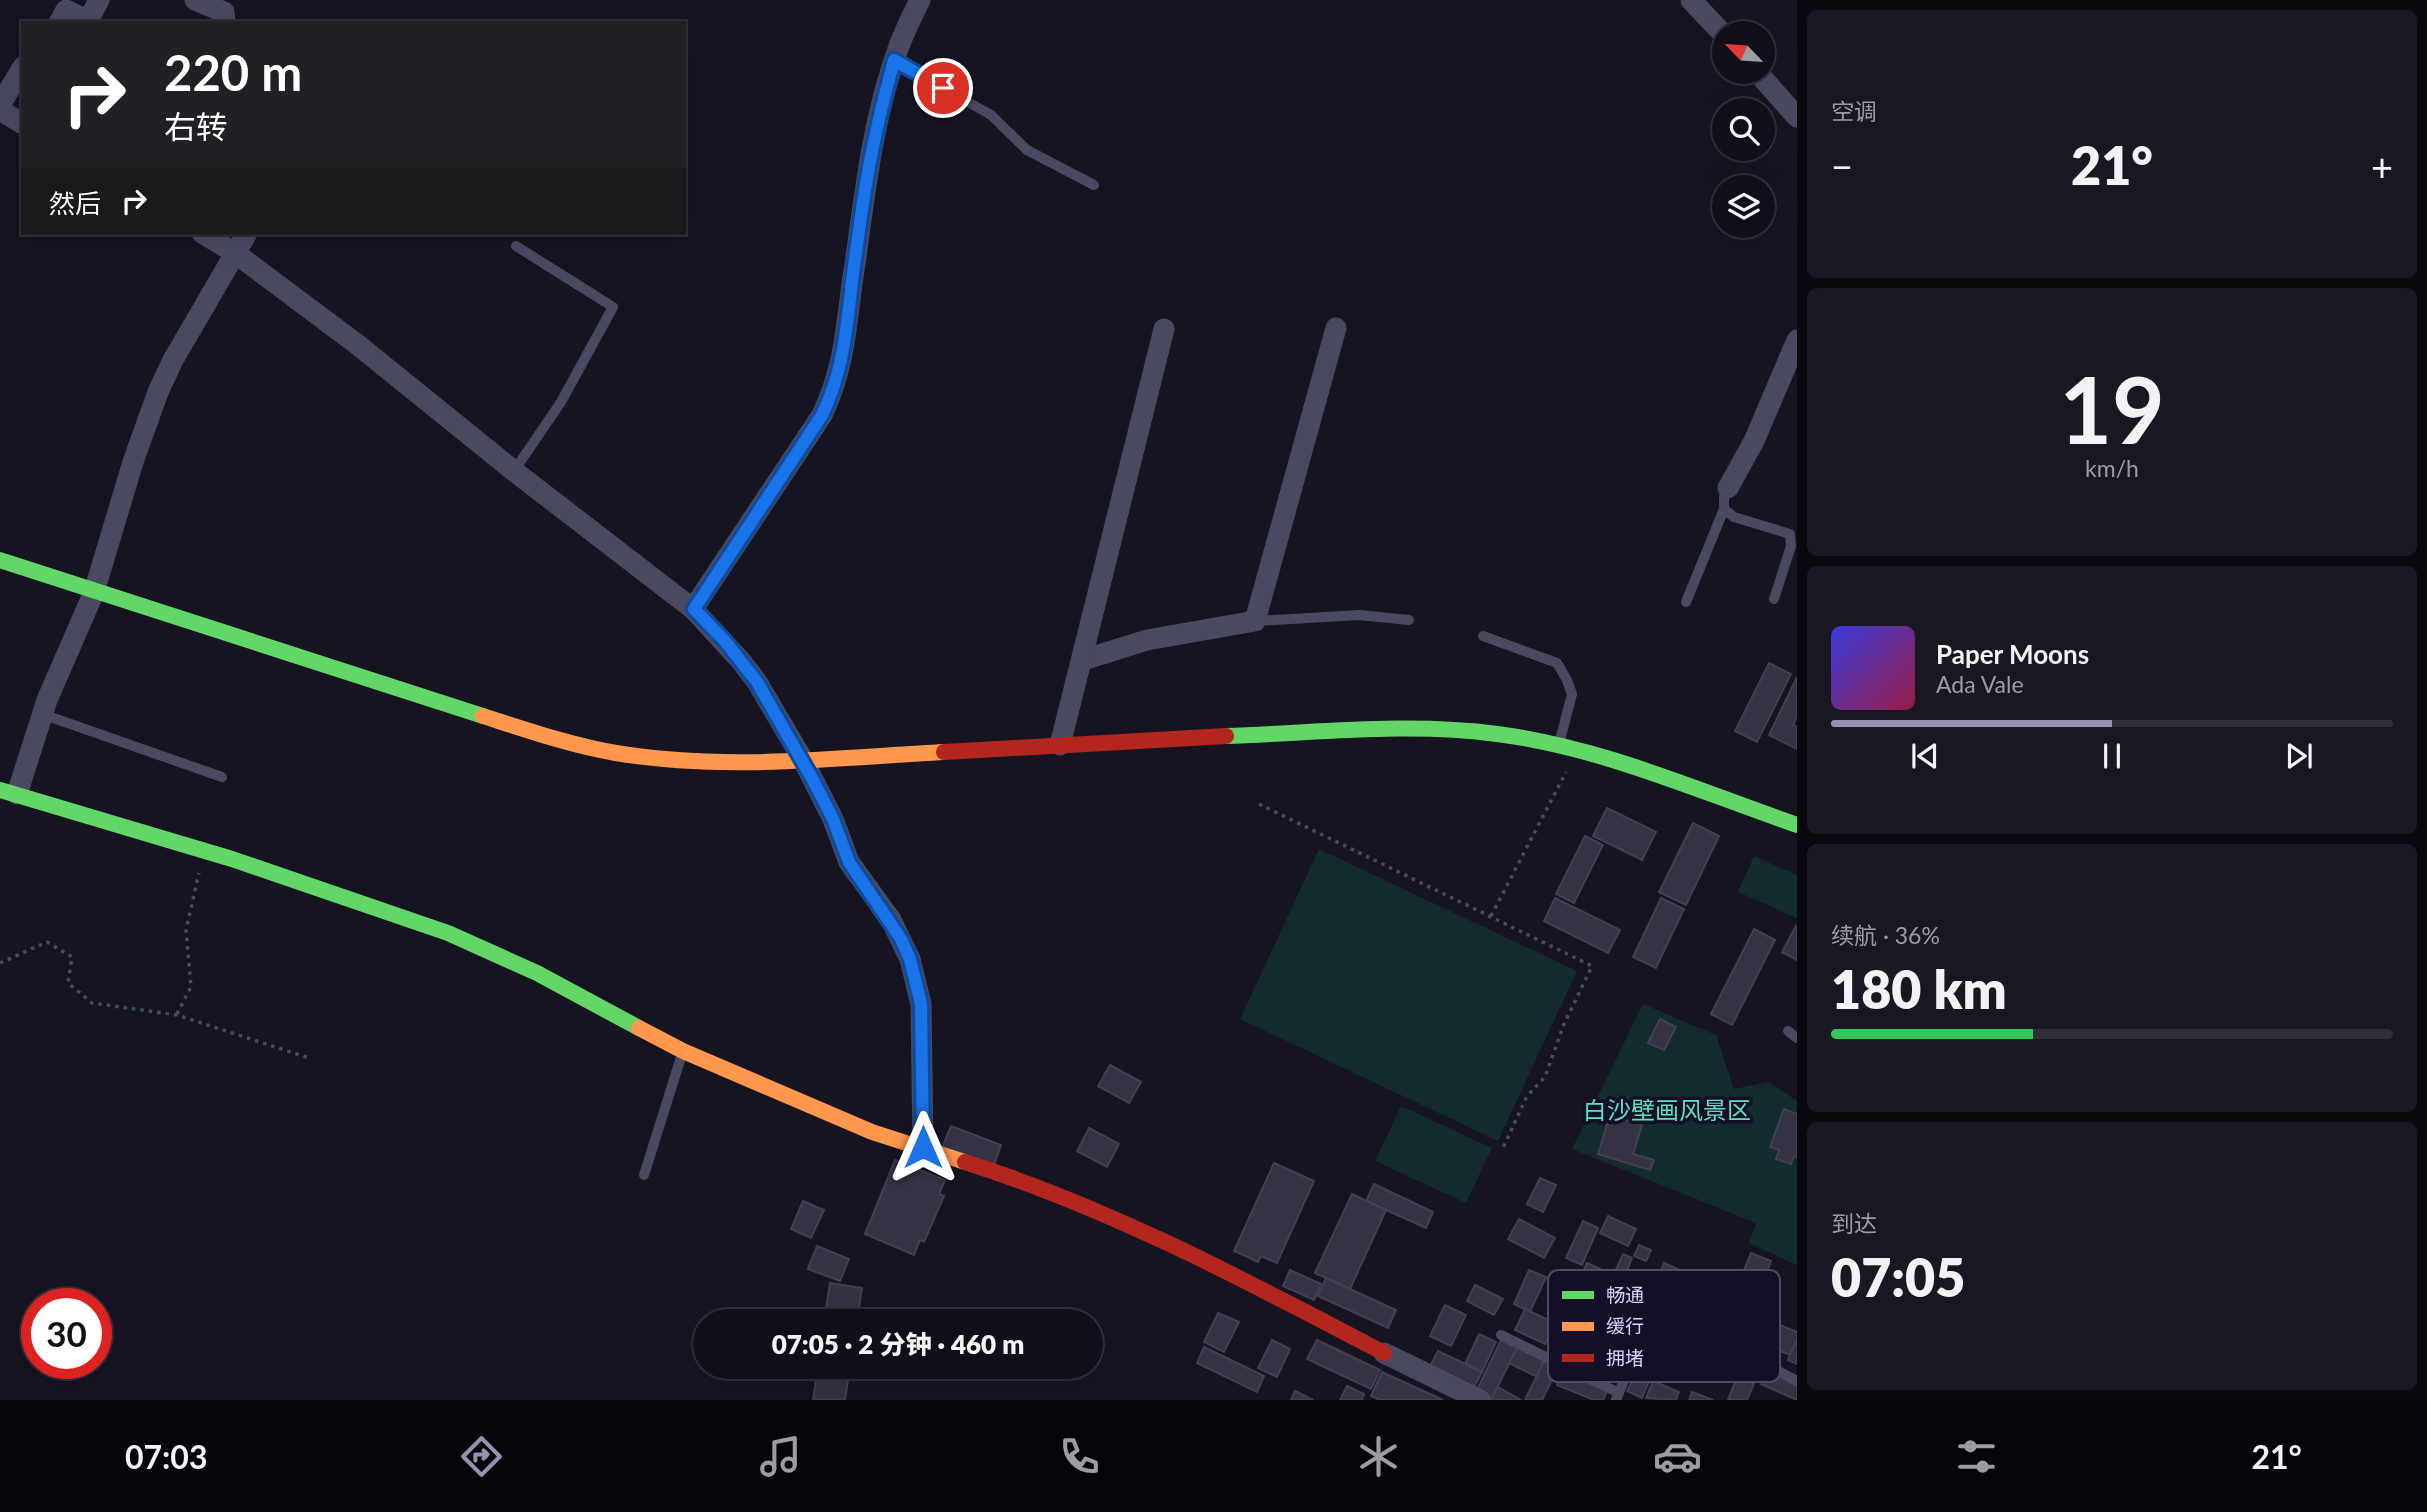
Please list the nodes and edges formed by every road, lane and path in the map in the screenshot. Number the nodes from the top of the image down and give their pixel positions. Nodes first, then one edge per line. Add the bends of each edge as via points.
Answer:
1 (99, 0) edge
2 (195, 0) edge
3 (920, 0) edge
4 (1691, 0) edge
5 (225, 12) edge
6 (60, 21) edge
7 (88, 21) edge
8 (88, 21) edge
9 (1712, 23) edge
10 (894, 60) junction
11 (21, 71) edge
12 (1768, 84) edge
13 (0, 108) edge
14 (1797, 117) edge
15 (21, 123) edge
16 (1094, 185) dead end
17 (205, 235) edge
18 (246, 235) edge
19 (516, 246) dead end
20 (235, 253) junction
21 (1335, 328) dead end
22 (1164, 329) dead end
23 (1797, 340) edge
24 (514, 471) junction
25 (1726, 499) junction
26 (0, 560) edge
27 (93, 592) junction
28 (1774, 599) dead end
29 (1686, 602) dead end
30 (694, 609) junction
31 (1409, 620) dead end
32 (1255, 621) junction
33 (1483, 636) dead end
34 (1083, 660) junction
35 (42, 713) junction
36 (1060, 745) junction
37 (1558, 746) junction
38 (1577, 751) junction
39 (803, 760) junction
40 (222, 777) dead end
41 (8, 792) edge
42 (1259, 804) dead end
43 (1797, 825) edge
44 (205, 851) junction
45 (1491, 916) junction
46 (0, 963) edge
47 (177, 1015) junction
48 (683, 1051) junction
49 (309, 1058) dead end
50 (923, 1147) junction
51 (1503, 1148) dead end
52 (644, 1174) dead end
53 (1501, 1335) dead end
54 (1384, 1353) joint
55 (1548, 1360) edge
56 (1780, 1372) edge
57 (1797, 1381) edge
58 (1591, 1382) edge
59 (1618, 1396) edge
60 (1480, 1400) edge

1 - 7 street
2 - 5 street
3 - 10 street
4 - 9 street
6 - 8 street via 66,10
10 - 16 lane via 990,116 1027,150
10 - 30 street via 869,164 843,361 831,397
11 - 13 street
12 - 14 street
13 - 15 street
17 - 20 street
18 - 20 street
19 - 24 lane via 613,307 561,402
20 - 24 street via 359,345
20 - 27 street via 158,392
21 - 32 street
22 - 34 street
23 - 25 street
24 - 30 street
25 - 28 lane via 1734,517 1790,534 1791,546
25 - 29 lane
26 - 27 main road
27 - 35 street
27 - 39 main road via 560,741 687,761
30 - 39 street via 757,682
31 - 32 lane via 1359,615
32 - 34 street via 1147,640
33 - 37 lane via 1557,663 1572,694
34 - 36 street
35 - 40 lane
35 - 41 street
36 - 37 main road via 1412,729 1489,733
36 - 39 main road
37 - 38 main road
38 - 43 main road
38 - 45 path
39 - 50 street via 849,862 891,920 910,959 921,1004
41 - 44 main road
42 - 45 path
44 - 47 path via 186,930 191,987
44 - 48 main road via 448,933 537,973
45 - 51 path via 1592,965 1545,1077 1527,1096
46 - 47 path via 47,942 72,957 68,983 92,1003
47 - 49 path
48 - 50 main road via 872,1132
48 - 52 lane
50 - 54 main road via 1056,1194 1248,1281
53 - 55 lane
54 - 60 street
56 - 57 lane
58 - 59 lane

